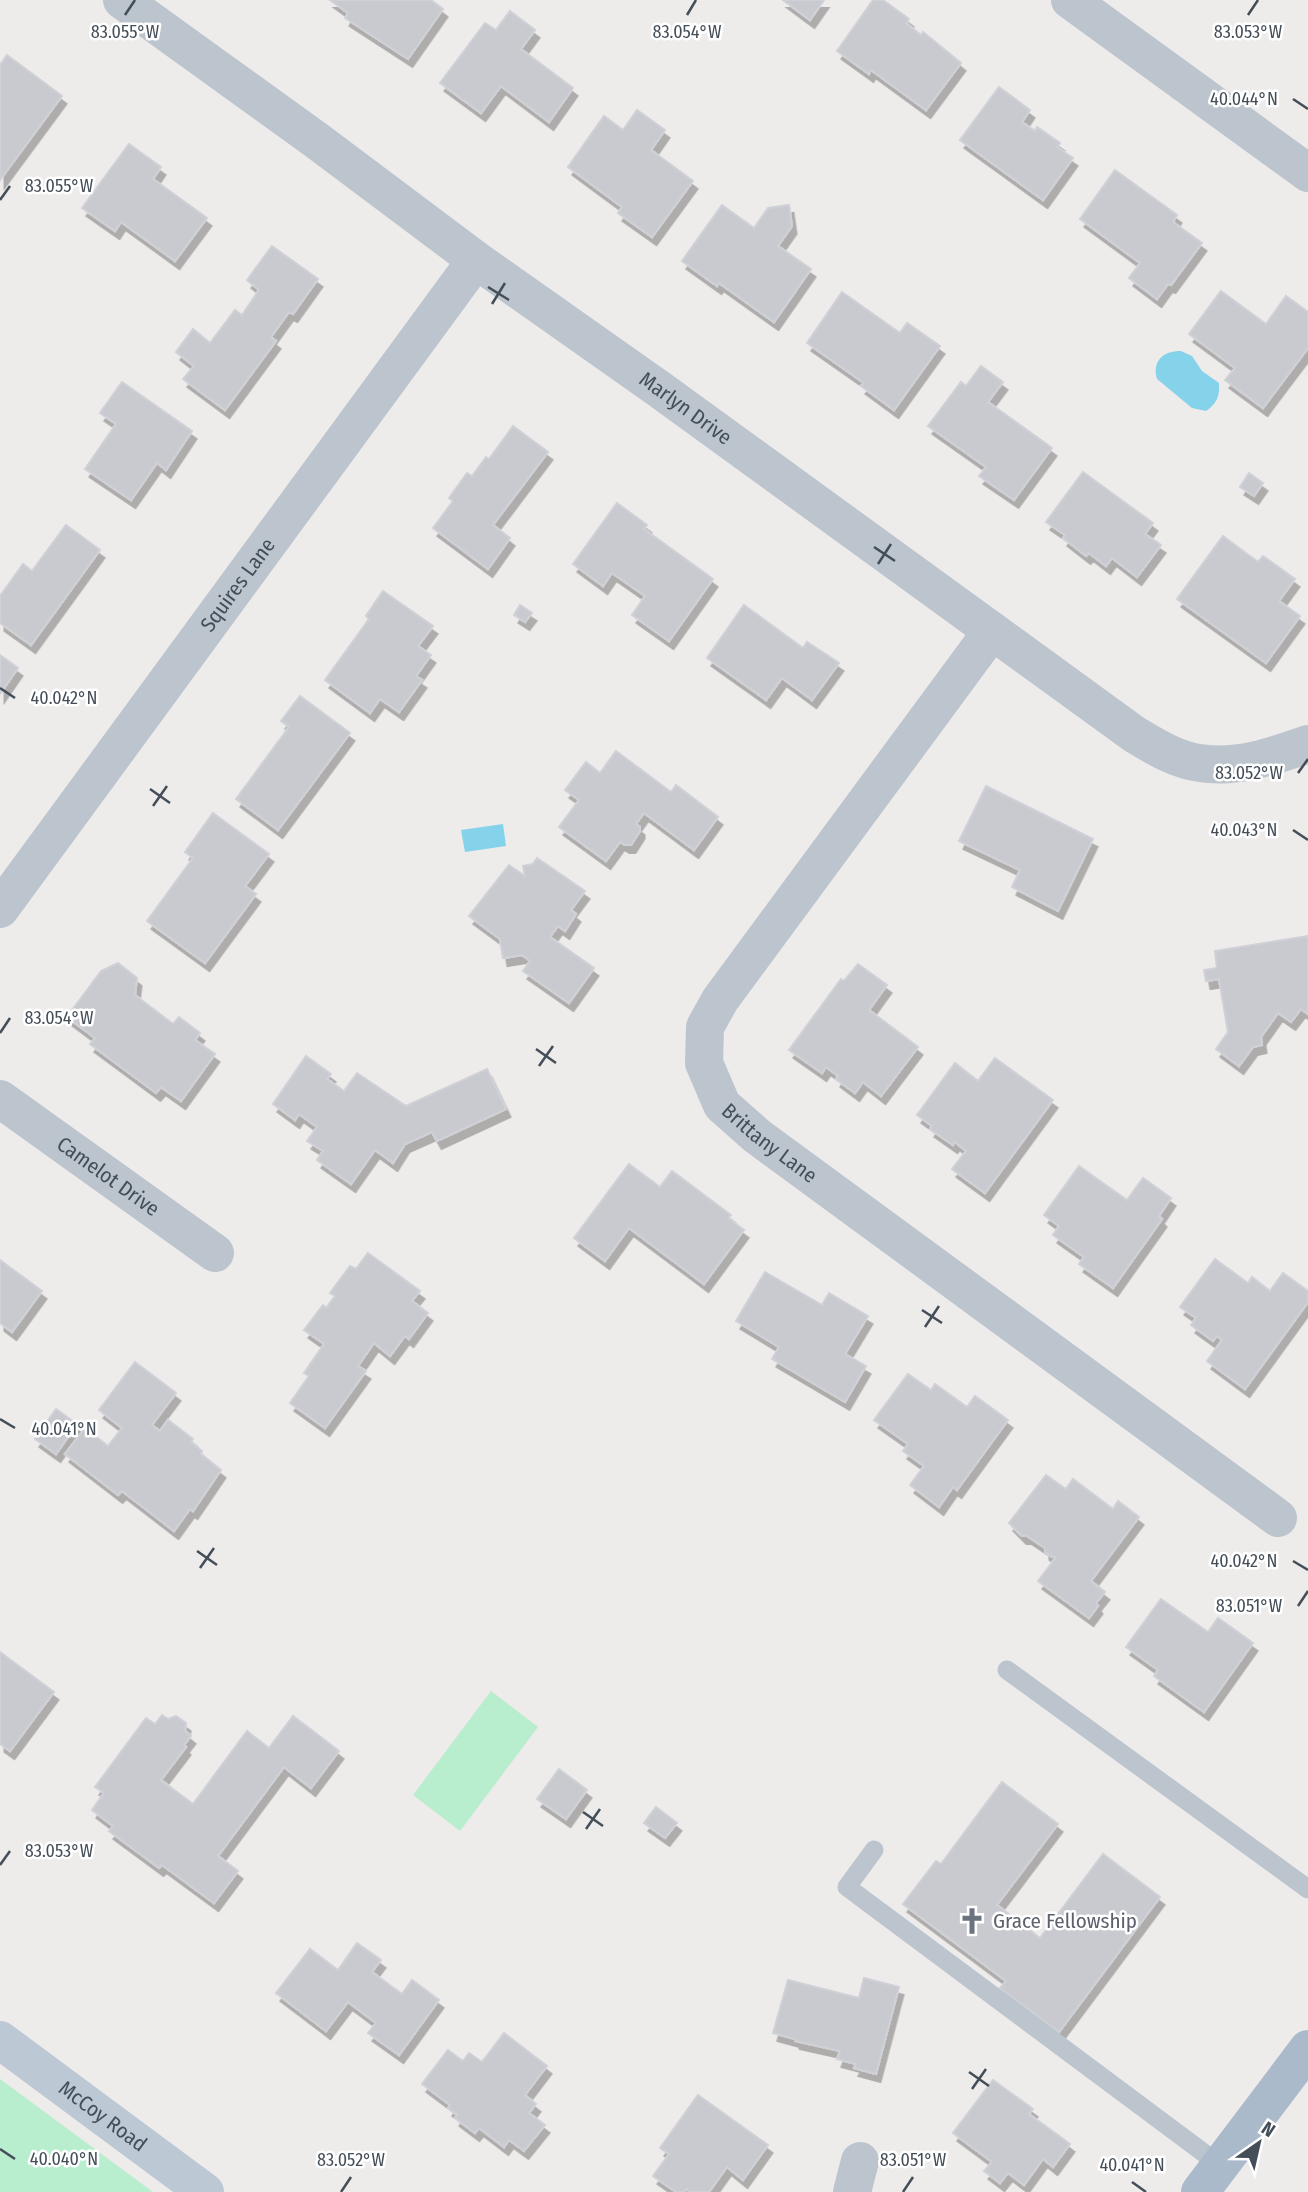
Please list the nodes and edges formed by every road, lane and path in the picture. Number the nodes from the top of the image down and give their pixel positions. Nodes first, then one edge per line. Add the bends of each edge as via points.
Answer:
1 (122, 0) edge
2 (1070, 0) edge
3 (1308, 173) edge
4 (476, 260) junction
5 (992, 631) junction
6 (1308, 744) edge
7 (0, 909) edge
8 (0, 1099) edge
9 (215, 1253) dead end
10 (1278, 1518) dead end
11 (1007, 1670) dead end
12 (874, 1850) dead end
13 (1308, 1889) edge
14 (0, 2040) edge
15 (1308, 2049) edge
16 (1210, 2179) edge
17 (205, 2192) edge

1 - 4 street, Marlyn Drive
2 - 3 street
4 - 5 street, Marlyn Drive
4 - 7 street, Squires Lane
5 - 6 street, Marlyn Drive via 1164,751 1199,763 1236,763
5 - 10 street, Brittany Lane via 720,1000 705,1027 704,1063 722,1105 757,1136
8 - 9 street, Camelot Drive
11 - 13 lane
12 - 16 lane via 846,1887
14 - 17 main road, McCoy Road
15 - 16 main road

